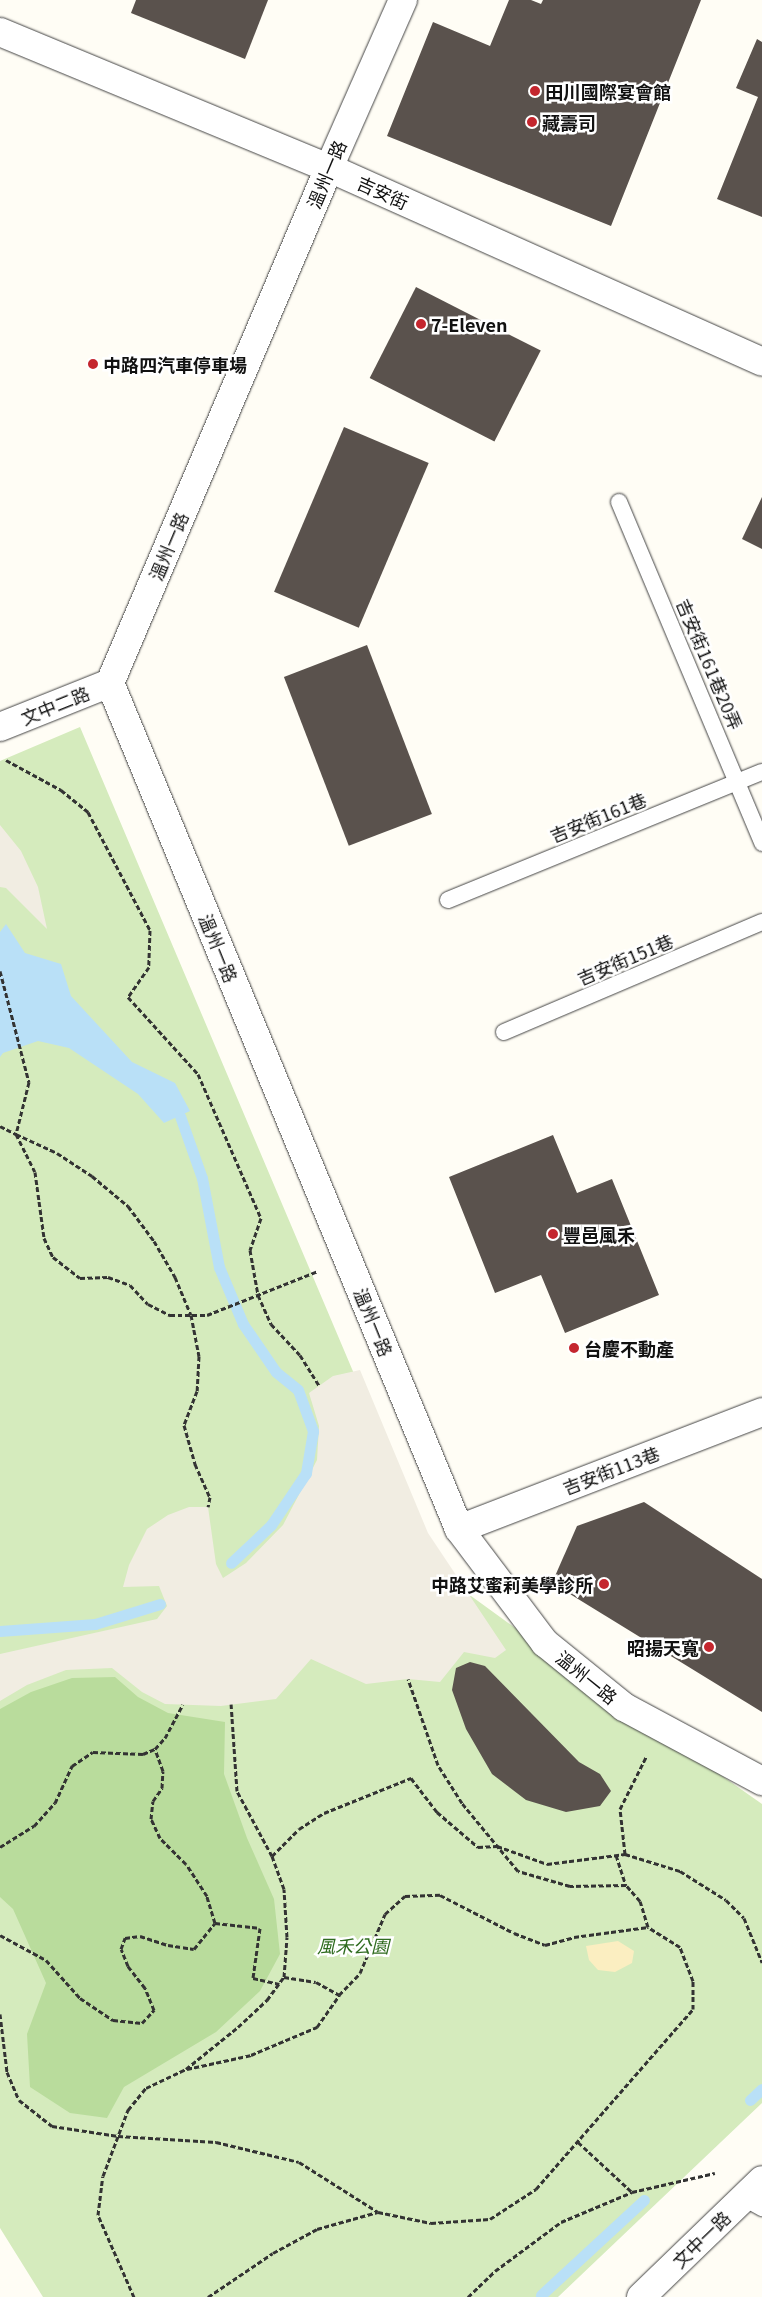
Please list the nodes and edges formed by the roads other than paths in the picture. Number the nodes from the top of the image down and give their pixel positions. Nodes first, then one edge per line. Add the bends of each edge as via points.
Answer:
1 (403, 0) edge
2 (0, 32) edge
3 (329, 168) junction
4 (762, 362) edge
5 (619, 502) dead end
6 (110, 683) junction
7 (0, 727) edge
8 (762, 772) edge
9 (738, 782) junction
10 (762, 843) edge
11 (448, 900) dead end
12 (762, 922) edge
13 (504, 1032) dead end
14 (762, 1412) edge
15 (459, 1529) junction
16 (762, 1781) edge
17 (756, 2195) edge
18 (641, 2297) edge

1 - 3 street, 溫州一路
2 - 3 street, 吉安街
3 - 4 street, 吉安街
3 - 6 street, 溫州一路
5 - 9 lane, 吉安街161巷20弄
6 - 7 street, 文中二路
6 - 15 street, 溫州一路
8 - 9 lane, 吉安街161巷
9 - 10 lane, 吉安街161巷20弄
9 - 11 lane, 吉安街161巷
12 - 13 lane, 吉安街151巷
14 - 15 street, 吉安街113巷
15 - 16 street, 溫州一路 via 545,1642 624,1707
17 - 18 street, 文中一路

